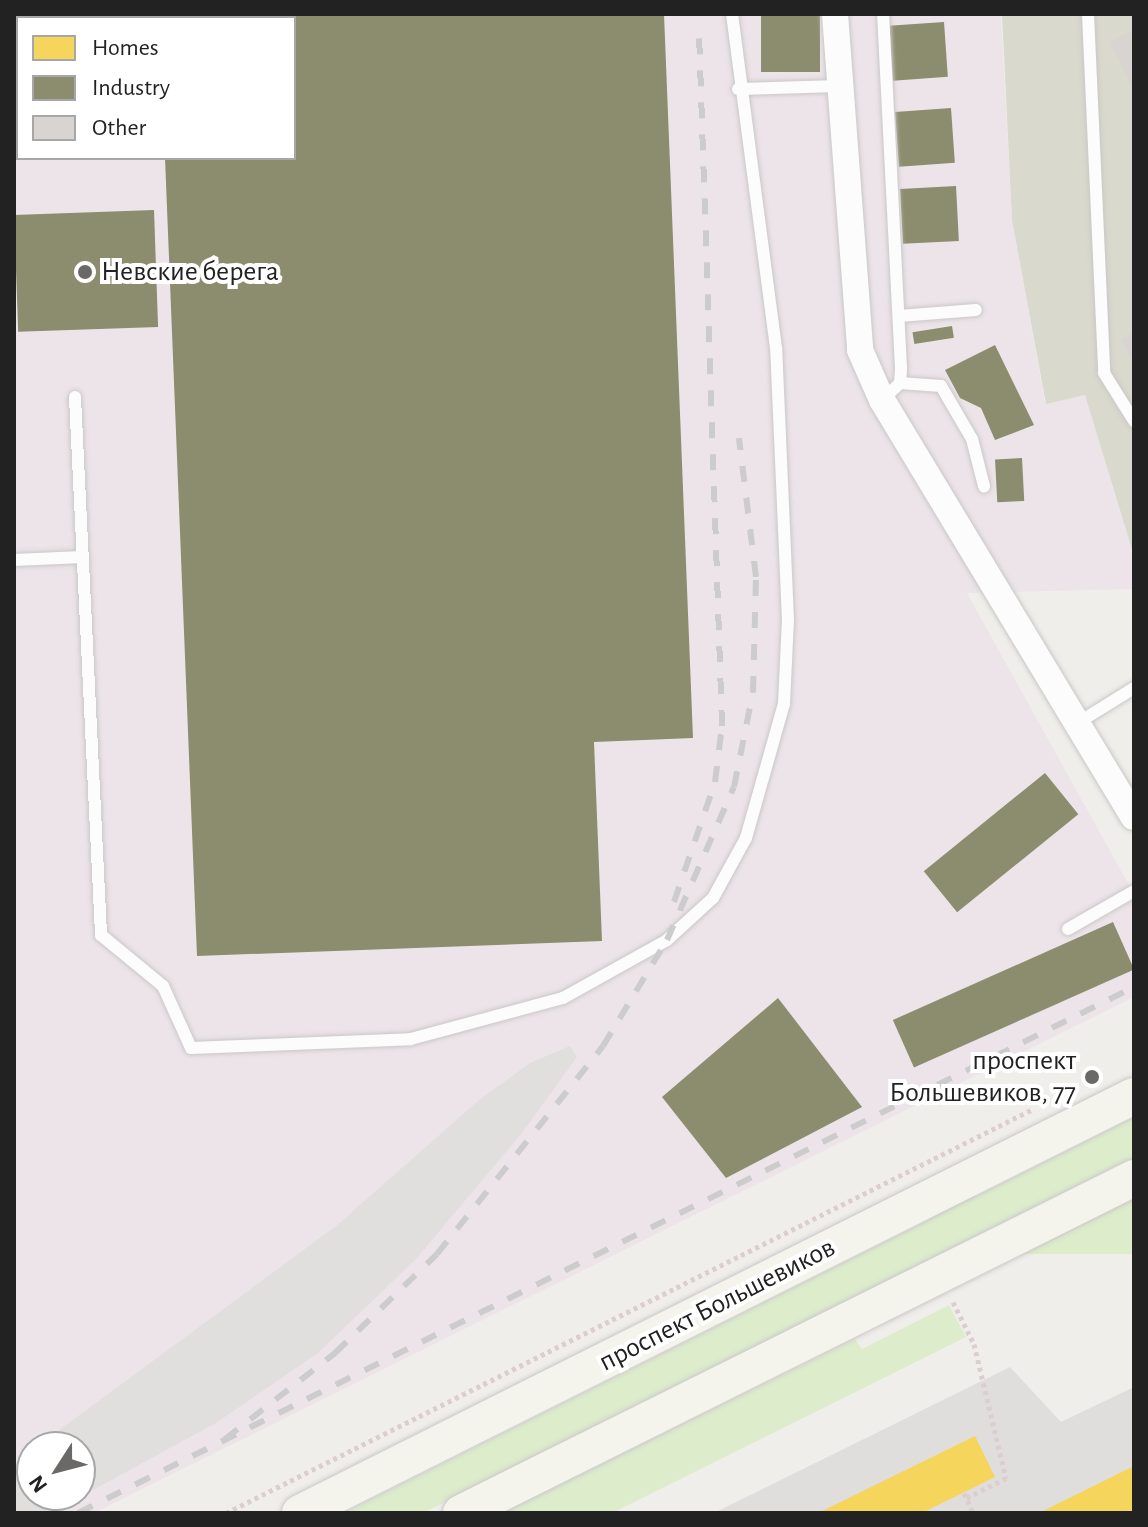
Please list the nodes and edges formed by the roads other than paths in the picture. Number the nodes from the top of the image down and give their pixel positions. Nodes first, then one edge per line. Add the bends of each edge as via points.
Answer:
1 (732, 14) edge
2 (835, 14) edge
3 (883, 14) edge
4 (1088, 14) edge
5 (840, 86) junction
6 (738, 89) junction
7 (976, 310) dead end
8 (899, 316) junction
9 (891, 392) junction
10 (75, 397) dead end
11 (1134, 421) edge
12 (984, 486) dead end
13 (82, 557) junction
14 (14, 560) edge
15 (1134, 688) edge
16 (1076, 724) junction
17 (1134, 817) edge
18 (1134, 891) edge
19 (1068, 929) dead end
20 (1134, 1096) edge
21 (1134, 1178) edge
22 (300, 1513) edge
23 (461, 1513) edge

1 - 6 lane
2 - 5 street
3 - 8 lane
4 - 11 lane via 1104,373
5 - 6 lane
5 - 9 street via 860,350
6 - 13 lane via 776,348 788,620 784,704 746,838 713,898 667,940 563,998 411,1039 191,1048 163,986 101,935
7 - 8 lane
8 - 9 lane
9 - 12 lane via 941,386 972,439
9 - 16 street
10 - 13 lane
13 - 14 lane
15 - 16 lane
16 - 17 street
18 - 19 lane
20 - 22 main road, проспект Большевиков
21 - 23 main road

